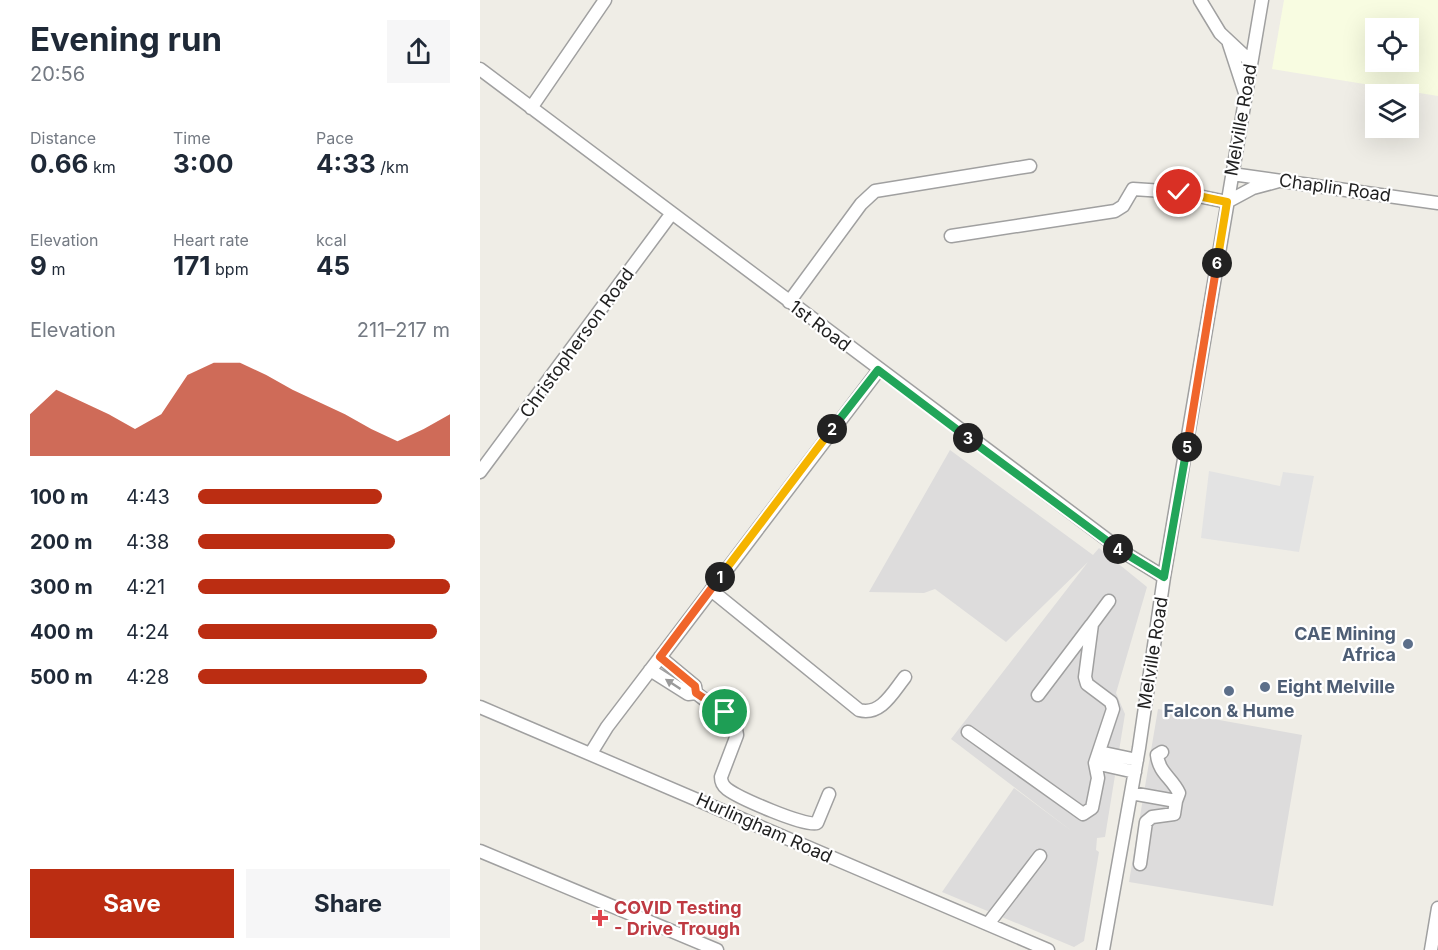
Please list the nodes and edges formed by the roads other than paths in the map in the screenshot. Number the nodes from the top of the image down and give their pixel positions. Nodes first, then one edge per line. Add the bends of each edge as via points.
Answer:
1 (605, 0) edge
2 (1200, 0) edge
3 (1262, 0) edge
4 (1229, 44) junction
5 (1251, 62) junction
6 (480, 69) edge
7 (1245, 94) junction
8 (531, 108) junction
9 (1030, 166) dead end
10 (1232, 174) junction
11 (1279, 181) junction
12 (1227, 202) junction
13 (1438, 203) edge
14 (672, 213) junction
15 (951, 236) dead end
16 (789, 302) junction
17 (878, 370) junction
18 (480, 472) edge
19 (1164, 577) junction
20 (711, 590) junction
21 (1109, 601) dead end
22 (1092, 624) junction
23 (660, 657) junction
24 (650, 670) junction
25 (905, 677) dead end
26 (696, 693) junction
27 (1038, 695) dead end
28 (480, 707) edge
29 (968, 732) dead end
30 (1162, 752) dead end
31 (591, 753) junction
32 (1097, 758) junction
33 (1136, 766) junction
34 (829, 794) dead end
35 (1131, 794) junction
36 (1176, 801) junction
37 (480, 851) edge
38 (1040, 856) dead end
39 (1140, 864) dead end
40 (1438, 908) edge
41 (988, 924) junction
42 (717, 950) edge
43 (1048, 950) edge
44 (1102, 950) edge
45 (1431, 950) edge

1 - 8 street
2 - 4 street
3 - 5 street, Melville Road
4 - 5 street
4 - 7 street
5 - 7 street, Melville Road
6 - 8 street, 1st Road
7 - 10 street, Melville Road
8 - 14 street, 1st Road
9 - 16 street via 875,192 861,204
10 - 11 street, Chaplin Road
10 - 12 street, Melville Road
11 - 12 street via 1253,188
11 - 13 street, Chaplin Road
12 - 15 street via 1179,192 1133,189 1123,206 1115,211
12 - 19 street, Melville Road
14 - 16 street, 1st Road
14 - 18 street, Christopherson Road
16 - 17 street, 1st Road
17 - 19 street, 1st Road via 1125,553
17 - 20 street
19 - 33 street, Melville Road
20 - 23 street
20 - 25 street via 859,710 878,708
21 - 22 street
22 - 27 street
22 - 32 street via 1085,677 1087,684 1111,702 1113,709
23 - 24 street
23 - 26 street via 695,686
26 -> 24 street via 688,694
24 - 31 street
26 - 34 street via 725,712 737,727 721,777 727,789 813,825
28 - 31 street, Hurlingham Road
29 - 32 street via 1083,814 1092,808
30 - 36 street via 1157,755 1158,764 1179,793
31 - 41 street, Hurlingham Road
32 - 33 street
33 - 35 street, Melville Road
35 - 36 street
35 - 44 street, Melville Road
36 - 39 street via 1174,814 1152,817 1146,822
37 - 42 street
38 - 41 street
40 - 45 street
41 - 43 street, Hurlingham Road

